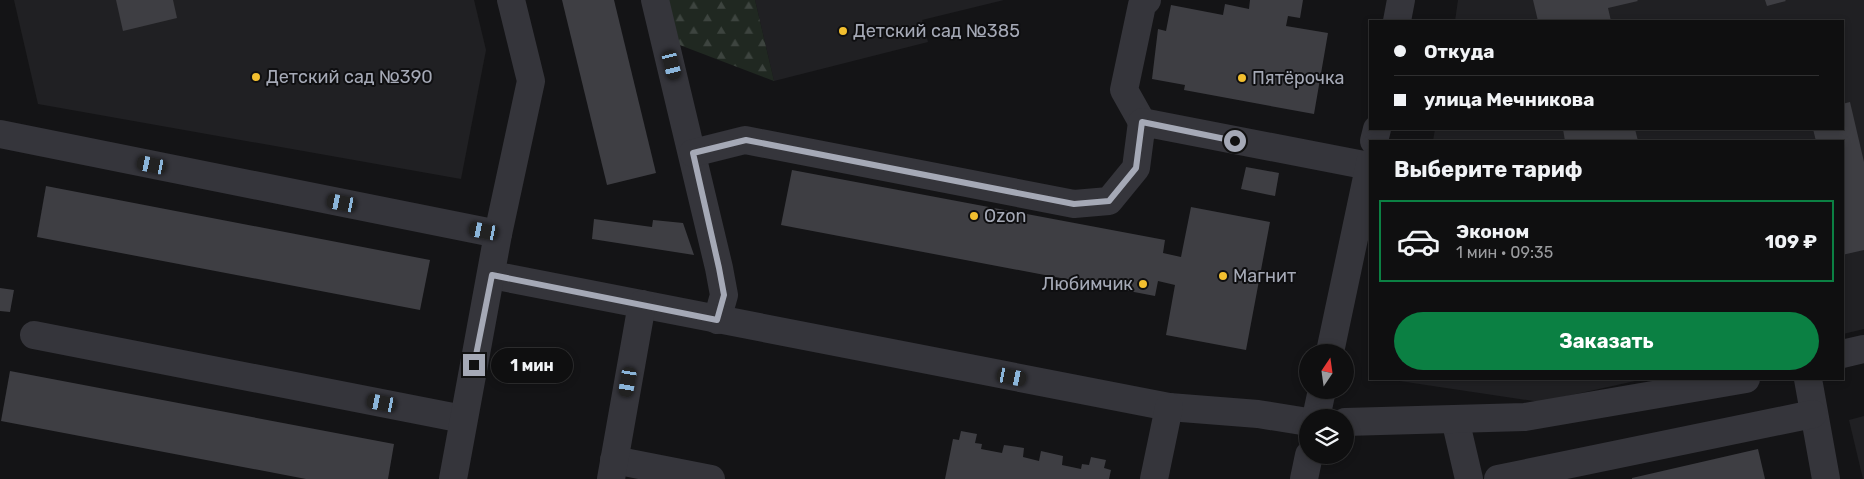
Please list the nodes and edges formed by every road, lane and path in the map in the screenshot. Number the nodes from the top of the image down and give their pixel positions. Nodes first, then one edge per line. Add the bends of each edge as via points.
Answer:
1 (511, 0) edge
2 (655, 0) edge
3 (1147, 0) edge
4 (1401, 0) edge
5 (1397, 20) edge
6 (1142, 122) junction
7 (0, 134) edge
8 (693, 153) junction
9 (1369, 165) edge
10 (1369, 170) edge
11 (498, 234) junction
12 (492, 275) junction
13 (642, 304) junction
14 (717, 320) junction
15 (34, 335) dead end
16 (1332, 344) edge
17 (1864, 349) edge
18 (1844, 354) edge
19 (1740, 380) edge
20 (1808, 380) edge
21 (1169, 407) junction
22 (1813, 414) junction
23 (463, 419) junction
24 (1455, 419) junction
25 (1299, 421) edge
26 (1354, 422) edge
27 (1307, 464) edge
28 (612, 469) edge
29 (453, 479) edge
30 (711, 479) edge
31 (1154, 479) edge
32 (1304, 479) edge
33 (1469, 479) edge
34 (1498, 479) edge
35 (1826, 479) edge

1 - 11 street via 531,81
2 - 8 street
3 - 6 street via 1142,5 1124,90
4 - 5 street
6 - 8 street via 1136,168 1109,201 1074,204 746,140
6 - 9 street
7 - 11 street
8 - 14 street via 724,295
10 - 16 street
11 - 12 street
12 - 13 street
12 - 23 street
13 - 14 street
13 - 28 street
14 - 21 street
15 - 23 street
17 - 18 street
19 - 24 street via 1525,417
20 - 22 street
21 - 25 street
21 - 31 street
22 - 34 street
22 - 35 street
23 - 29 street
24 - 26 street
24 - 33 street
27 - 32 street
28 - 30 street

